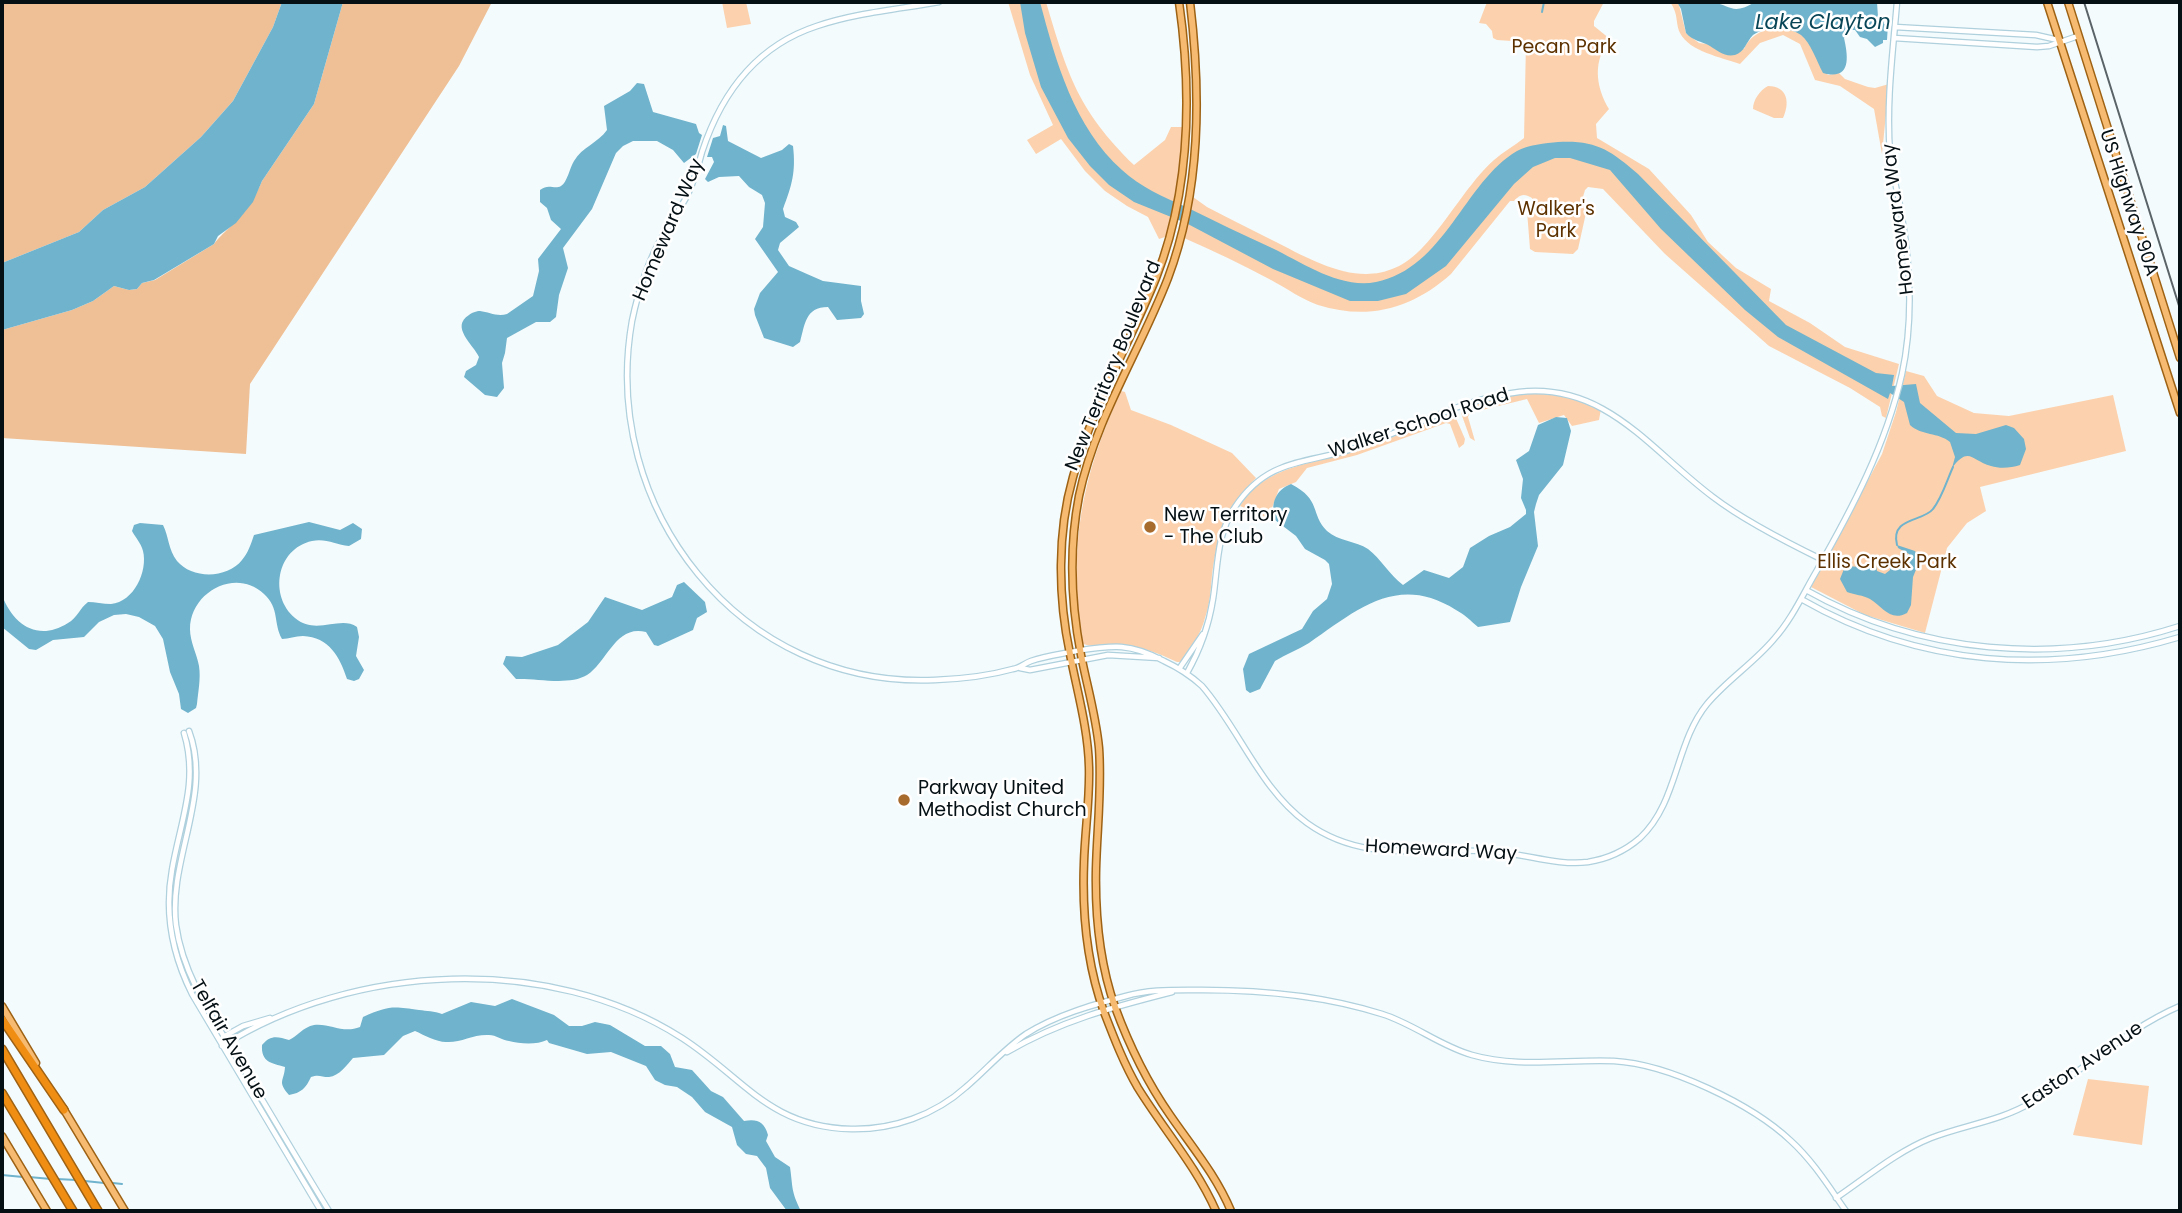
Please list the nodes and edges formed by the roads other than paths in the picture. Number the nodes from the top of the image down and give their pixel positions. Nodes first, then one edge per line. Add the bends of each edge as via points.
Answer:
1 (939, 2) edge
2 (1179, 2) edge
3 (1190, 2) edge
4 (1896, 2) edge
5 (2047, 2) edge
6 (2068, 2) edge
7 (1895, 27) junction
8 (2078, 36) junction
9 (1894, 38) junction
10 (2059, 41) junction
11 (2180, 358) edge
12 (2180, 413) edge
13 (1064, 531) junction
14 (1074, 531) junction
15 (1823, 560) junction
16 (1806, 590) junction
17 (1801, 599) junction
18 (2180, 626) edge
19 (1205, 630) junction
20 (2180, 637) edge
21 (1080, 650) junction
22 (1069, 652) junction
23 (1159, 658) junction
24 (1082, 659) junction
25 (1072, 662) junction
26 (1019, 668) junction
27 (1179, 669) junction
28 (1187, 673) junction
29 (186, 732) dead end
30 (1097, 736) junction
31 (1086, 738) junction
32 (1087, 816) junction
33 (1099, 817) junction
34 (1182, 990) junction
35 (1113, 999) junction
36 (2, 1006) edge
37 (2180, 1006) edge
38 (1103, 1007) junction
39 (1115, 1007) junction
40 (2, 1019) edge
41 (223, 1041) junction
42 (2, 1049) edge
43 (1120, 1053) junction
44 (1136, 1056) junction
45 (2, 1093) edge
46 (64, 1110) junction
47 (2, 1136) edge
48 (1836, 1198) junction
49 (45, 1208) edge
50 (71, 1209) edge
51 (98, 1211) edge
52 (125, 1211) edge
53 (321, 1211) edge
54 (329, 1211) edge
55 (1216, 1211) edge
56 (1231, 1211) edge
57 (1846, 1211) edge

1 - 26 street, Homeward Way via 820,25 763,57 737,82 721,105 688,192 643,281 627,363 629,420 639,465 659,516 696,572 748,622 827,663 879,676 923,680
2 - 13 main road, New Territory Boulevard via 1186,114 1173,223 1155,278 1088,431 1072,480
3 - 14 main road, New Territory Boulevard via 1197,122 1189,203 1166,282 1098,436 1079,496
4 - 7 street, Homeward Way
5 - 10 main road, US Highway 90A
6 - 8 main road, US Highway 90A
7 - 9 street, Homeward Way
7 - 10 street via 2036,35
8 - 10 street
8 - 11 main road, US Highway 90A
9 - 10 street via 2037,47
9 - 15 street, Homeward Way via 1890,150 1905,232 1908,333 1895,404 1872,466
10 - 12 main road, US Highway 90A
13 - 14 street
13 - 22 main road, New Territory Boulevard via 1062,584
14 - 21 main road, New Territory Boulevard via 1073,583
15 - 16 street, Homeward Way
15 - 19 street, Walker School Road via 1723,504 1617,416 1576,397 1521,392 1457,409 1355,448 1292,463 1259,481 1236,505 1224,527
16 - 17 street, Homeward Way
16 - 18 street via 1880,625 1986,647 2073,648
17 - 20 street via 1876,634 1978,658 2069,659
17 - 28 street, Homeward Way via 1770,644 1698,716 1652,823 1621,851 1586,862 1479,850 1379,851 1330,836 1280,798 1216,704
19 - 27 street, Walker School Road
19 - 28 street, Walker School Road
21 - 22 street, Homeward Way
21 - 23 street, Homeward Way via 1128,647
21 - 24 main road, New Territory Boulevard
22 - 25 main road, New Territory Boulevard
22 - 26 street, Homeward Way
23 - 24 street, Homeward Way via 1117,654
23 - 27 street, Homeward Way
24 - 25 street, Homeward Way
24 - 30 main road, New Territory Boulevard
25 - 26 street, Homeward Way
25 - 31 main road, New Territory Boulevard
27 - 28 street, Homeward Way
29 - 41 street, Telfair Avenue via 191,778 172,870 169,924 179,967
30 - 31 main road
30 - 33 main road, New Territory Boulevard
31 - 32 main road, New Territory Boulevard
32 - 33 main road
32 - 38 main road, New Territory Boulevard via 1084,900 1091,960
33 - 35 main road, New Territory Boulevard via 1097,911
34 - 35 street via 1141,991
34 - 39 street
34 - 48 street via 1289,995 1359,1007 1405,1023 1457,1050 1489,1059 1611,1061 1652,1068 1731,1100 1777,1129 1808,1158
35 - 38 street
35 - 39 main road, New Territory Boulevard
36 - 46 main road
37 - 48 street, Easton Avenue via 2032,1103 1918,1143
38 - 39 street
38 - 41 street via 1000,1056 962,1091 924,1115 888,1127 852,1129 796,1119 757,1099 711,1059 659,1025 601,1001 541,985 480,979 344,994 277,1016
38 - 43 main road, New Territory Boulevard
39 - 44 main road, New Territory Boulevard
40 - 46 highway
41 - 53 street, Telfair Avenue
41 - 54 street, Telfair Avenue
42 - 51 highway
43 - 44 main road
43 - 55 main road, New Territory Boulevard
44 - 56 main road, New Territory Boulevard via 1210,1170
45 - 50 highway
46 - 52 main road
47 - 49 main road
48 - 57 street

